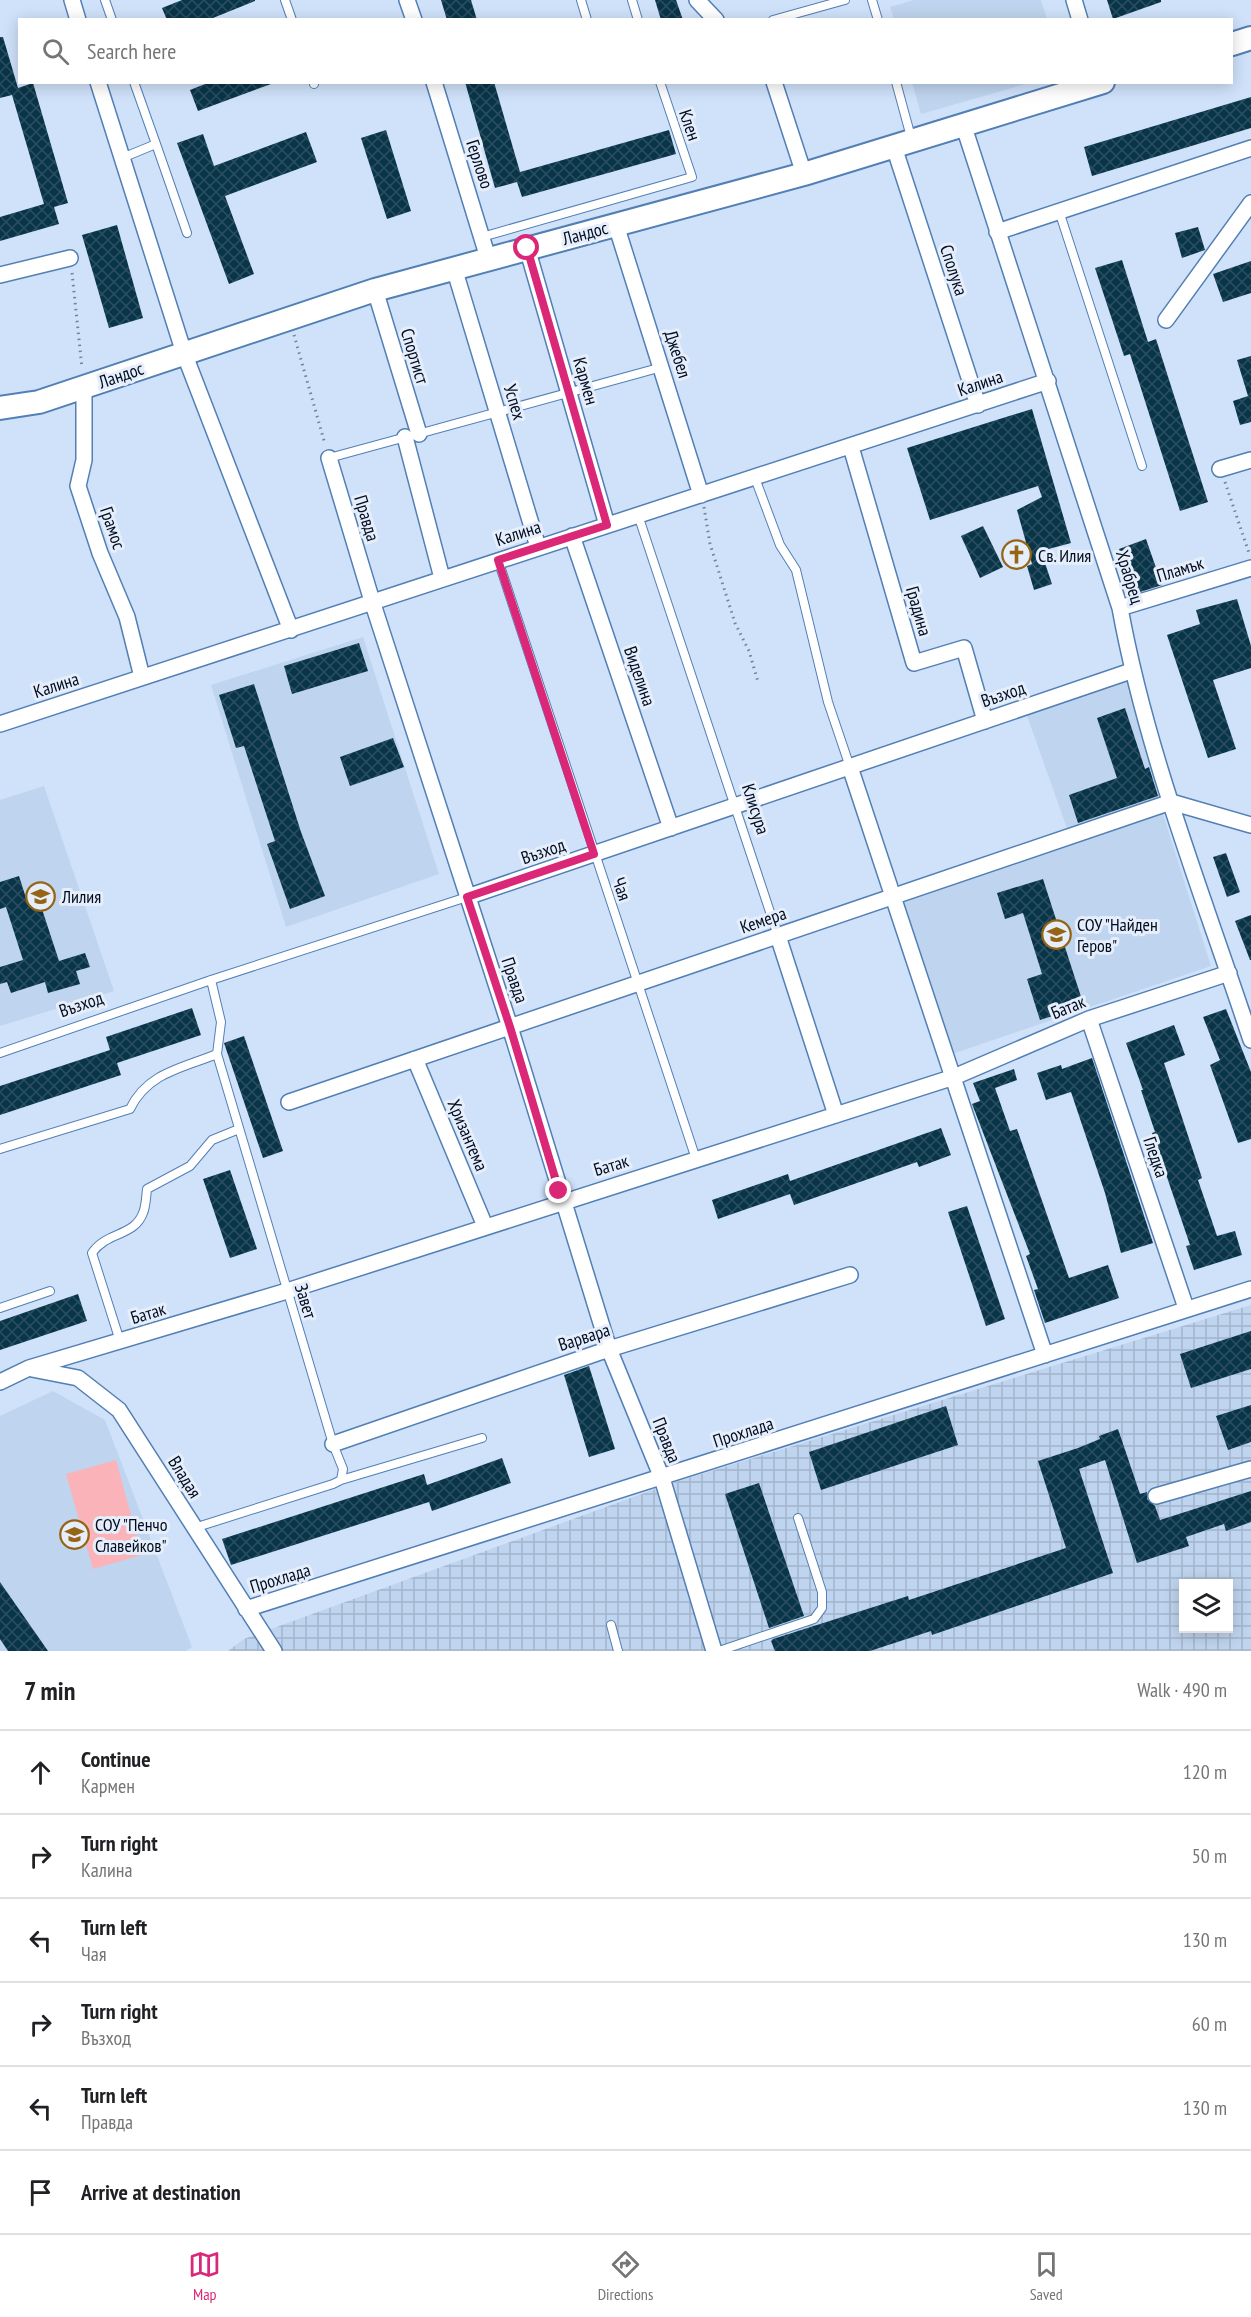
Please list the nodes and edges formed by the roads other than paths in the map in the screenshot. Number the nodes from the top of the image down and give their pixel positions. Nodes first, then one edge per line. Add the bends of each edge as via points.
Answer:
1 (72, 0) edge
2 (105, 0) edge
3 (285, 0) edge
4 (407, 0) edge
5 (582, 0) edge
6 (632, 0) edge
7 (697, 0) edge
8 (845, 0) edge
9 (872, 0) edge
10 (1074, 0) edge
11 (77, 18) edge
12 (111, 18) edge
13 (291, 18) edge
14 (413, 18) edge
15 (586, 18) edge
16 (637, 18) edge
17 (714, 18) edge
18 (780, 18) edge
19 (877, 18) edge
20 (1079, 18) edge
21 (1251, 38) edge
22 (1233, 44) edge
23 (99, 84) edge
24 (135, 84) edge
25 (435, 84) edge
26 (661, 84) edge
27 (775, 84) edge
28 (896, 84) edge
29 (1098, 84) edge
30 (964, 127) junction
31 (156, 144) junction
32 (903, 144) junction
33 (1251, 148) edge
34 (122, 158) junction
35 (804, 174) junction
36 (1251, 206) edge
37 (1059, 211) junction
38 (616, 225) junction
39 (998, 232) junction
40 (187, 233) dead end
41 (485, 247) junction
42 (527, 248) junction
43 (70, 258) road end
44 (454, 268) junction
45 (0, 275) edge
46 (375, 290) junction
47 (1166, 320) dead end
48 (184, 353) junction
49 (662, 367) junction
50 (1048, 381) junction
51 (84, 387) junction
52 (569, 393) junction
53 (978, 405) junction
54 (0, 408) edge
55 (497, 412) junction
56 (412, 436) junction
57 (851, 447) junction
58 (329, 458) joint
59 (1251, 460) edge
60 (1142, 466) dead end
61 (1221, 469) road end
62 (755, 478) junction
63 (701, 495) junction
64 (638, 515) junction
65 (607, 525) junction
66 (572, 536) junction
67 (538, 547) junction
68 (498, 560) junction
69 (1251, 568) edge
70 (442, 578) junction
71 (372, 601) junction
72 (1120, 608) junction
73 (291, 630) junction
74 (1131, 671) junction
75 (142, 677) junction
76 (986, 721) junction
77 (0, 724) edge
78 (850, 767) junction
79 (1171, 802) junction
80 (735, 806) junction
81 (1251, 825) edge
82 (672, 828) junction
83 (594, 854) junction
84 (467, 897) junction
85 (893, 897) junction
86 (778, 936) junction
87 (1229, 973) junction
88 (211, 980) junction
89 (639, 983) junction
90 (1089, 1019) junction
91 (510, 1027) junction
92 (1251, 1040) edge
93 (0, 1053) edge
94 (217, 1054) junction
95 (415, 1059) junction
96 (954, 1077) junction
97 (289, 1102) dead end
98 (836, 1115) junction
99 (239, 1129) junction
100 (0, 1149) edge
101 (696, 1159) junction
102 (563, 1201) junction
103 (485, 1226) junction
104 (850, 1275) dead end
105 (1251, 1289) edge
106 (50, 1291) dead end
107 (287, 1291) junction
108 (0, 1308) edge
109 (1186, 1308) junction
110 (120, 1341) junction
111 (609, 1349) junction
112 (1044, 1355) junction
113 (29, 1368) junction
114 (0, 1382) edge
115 (482, 1438) dead end
116 (333, 1444) junction
117 (1251, 1470) edge
118 (662, 1478) junction
119 (341, 1480) junction
120 (1156, 1496) dead end
121 (798, 1518) dead end
122 (194, 1528) junction
123 (246, 1609) junction
124 (611, 1625) dead end
125 (274, 1651) edge
126 (618, 1651) edge
127 (714, 1651) edge
128 (719, 1651) edge

1 - 11 street
2 - 12 lane
3 - 13 lane
4 - 14 street
5 - 15 lane
6 - 16 lane
7 - 17 street
8 - 18 lane
9 - 19 lane
10 - 20 street
21 - 22 street
23 - 34 street
24 - 31 lane
25 - 41 street, Герлово
26 - 41 lane, Клен via 692,177
27 - 35 street
28 - 32 lane
29 - 30 street, Ландос
30 - 32 street, Ландос
30 - 39 street, Храбрец
31 - 34 lane
31 - 40 lane
32 - 35 street, Ландос
32 - 53 street, Сполука
33 - 37 street
34 - 48 street
35 - 38 street, Ландос
36 - 47 street
37 - 39 street
37 - 60 lane
38 - 42 street, Ландос
38 - 49 street, Джебел
39 - 50 street, Храбрец
41 - 42 street, Ландос
41 - 44 street, Ландос
42 - 52 street, Кармен
43 - 45 street
44 - 46 street, Ландос
44 - 55 street, Успех
46 - 48 street, Ландос
46 - 56 street, Спортист
48 - 51 street, Ландос
48 - 73 street
49 - 52 lane
49 - 63 street, Джебел
50 - 53 street, Калина
50 - 72 street, Храбрец
51 - 54 street, Ландос via 39,402
51 - 75 street, Грамос via 84,460 78,486 100,553 128,617
52 - 55 lane
52 - 65 street, Кармен
53 - 57 street, Калина
55 - 56 lane
55 - 67 street, Успех
56 - 58 lane
56 - 70 street, Спортист
57 - 62 street, Калина
57 - 76 street, Градина via 914,663 964,648
58 - 71 street, Правда
59 - 61 street
62 - 63 street, Калина
62 - 78 lane via 780,545 796,570 828,702
63 - 64 street, Калина
64 - 65 street, Калина
64 - 80 lane, Клисура
65 - 66 street, Калина
66 - 67 street, Калина
66 - 82 street, Виделина
67 - 68 street, Калина
68 - 70 street, Калина
68 - 83 lane, Чая
69 - 72 street, Пламък
70 - 71 street, Калина
71 - 73 street, Калина
71 - 84 street, Правда
72 - 74 street, Храбрец
73 - 75 street, Калина
74 - 76 street, Възход
74 - 79 street, Храбрец
75 - 77 street, Калина
76 - 78 street, Възход
78 - 80 street, Възход
78 - 85 street
79 - 81 street
79 - 85 street, Кемера
79 - 87 street, Храбрец
80 - 82 street, Възход
80 - 86 lane, Клисура
82 - 83 street, Възход
83 - 84 street, Възход
83 - 89 lane, Чая
84 - 88 lane, Възход
84 - 91 street, Правда
85 - 86 street, Кемера
85 - 96 street
86 - 89 street, Кемера
86 - 98 street, Клисура
87 - 90 street, Батак
87 - 92 street, Храбрец
88 - 93 lane, Възход
88 - 94 lane, Завет via 221,1022
89 - 91 street, Кемера
89 - 101 lane, Чая
90 - 96 street, Батак
90 - 109 street, Гледка
91 - 95 street, Кемера
91 - 102 street, Правда
94 - 99 lane, Завет
94 - 100 lane via 152,1079 130,1109
95 - 97 street, Кемера
95 - 103 street, Хризантема
96 - 98 street, Батак
96 - 112 street
98 - 101 street, Батак
99 - 107 lane, Завет
99 - 110 lane via 212,1140 190,1166 147,1189 144,1213 135,1227 100,1242 92,1253
101 - 102 street, Батак
102 - 103 street, Батак
102 - 111 street, Правда
103 - 107 street, Батак
104 - 111 street, Варвара
105 - 109 street, Прохлада
106 - 108 lane
107 - 110 street, Батак
107 - 116 lane, Завет
109 - 112 street, Прохлада
110 - 113 street, Батак
111 - 116 street, Варвара
111 - 118 street, Правда
112 - 118 street, Прохлада
113 - 114 street, Батак
113 - 122 street, Владая via 78,1378 119,1410
115 - 119 lane
116 - 119 lane, Завет via 343,1469
117 - 120 street
118 - 123 street, Прохлада
118 - 127 street, Правда
119 - 122 lane
121 - 128 lane via 822,1592 822,1608 814,1619
122 - 123 street, Владая
123 - 125 street, Владая
124 - 126 lane

